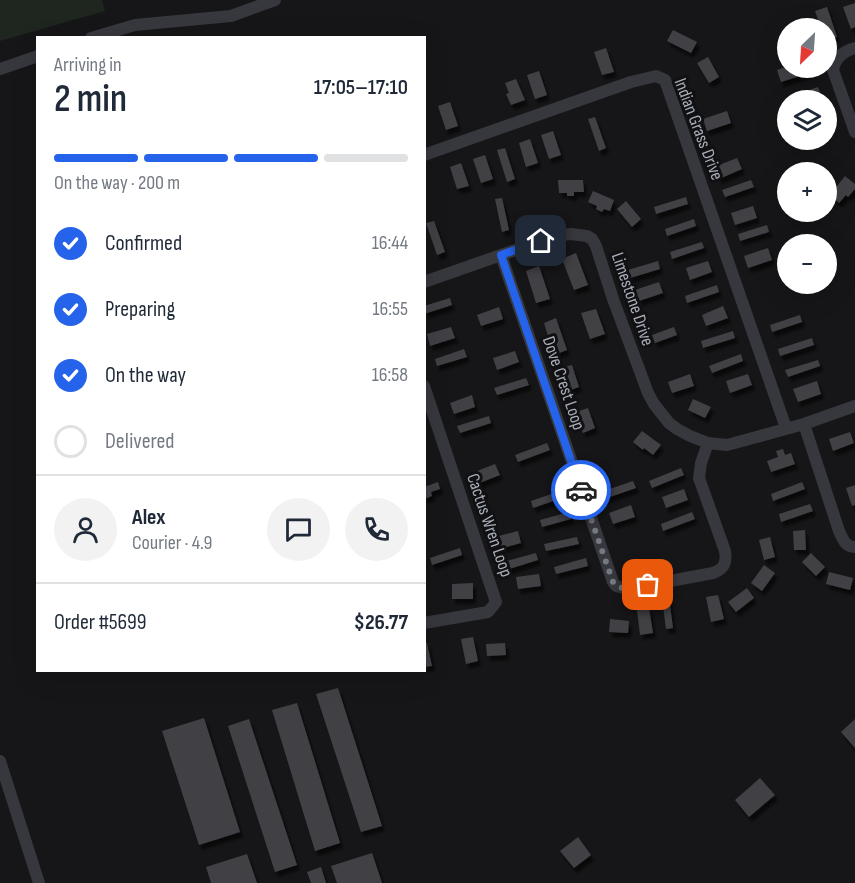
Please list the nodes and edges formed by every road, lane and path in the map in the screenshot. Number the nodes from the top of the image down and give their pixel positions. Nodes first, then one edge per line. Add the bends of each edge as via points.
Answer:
1 (275, 0) edge
2 (97, 36) edge
3 (855, 48) edge
4 (36, 57) edge
5 (0, 69) edge
6 (855, 132) edge
7 (426, 154) edge
8 (501, 255) junction
9 (426, 281) edge
10 (426, 392) edge
11 (855, 406) edge
12 (804, 424) junction
13 (786, 428) junction
14 (708, 443) junction
15 (855, 547) edge
16 (426, 624) edge
17 (0, 761) edge
18 (39, 883) edge

1 - 2 street via 231,16 135,24
3 - 6 street via 842,53 833,70
4 - 5 street
7 - 13 street, Indian Grass Drive via 631,82 656,76 665,80
8 - 9 street, Limestone Drive
8 - 14 street, Limestone Drive via 561,235 579,234 592,239 654,404 677,429
8 - 14 street, Dove Crest Loop via 616,586 627,589 723,568 725,551 699,478
10 - 16 street, Cactus Wren Loop via 496,602 482,614
11 - 12 street, Limestone Drive
12 - 13 street, Limestone Drive
12 - 15 street via 839,531 845,543
13 - 14 street, Limestone Drive via 733,444
17 - 18 street

